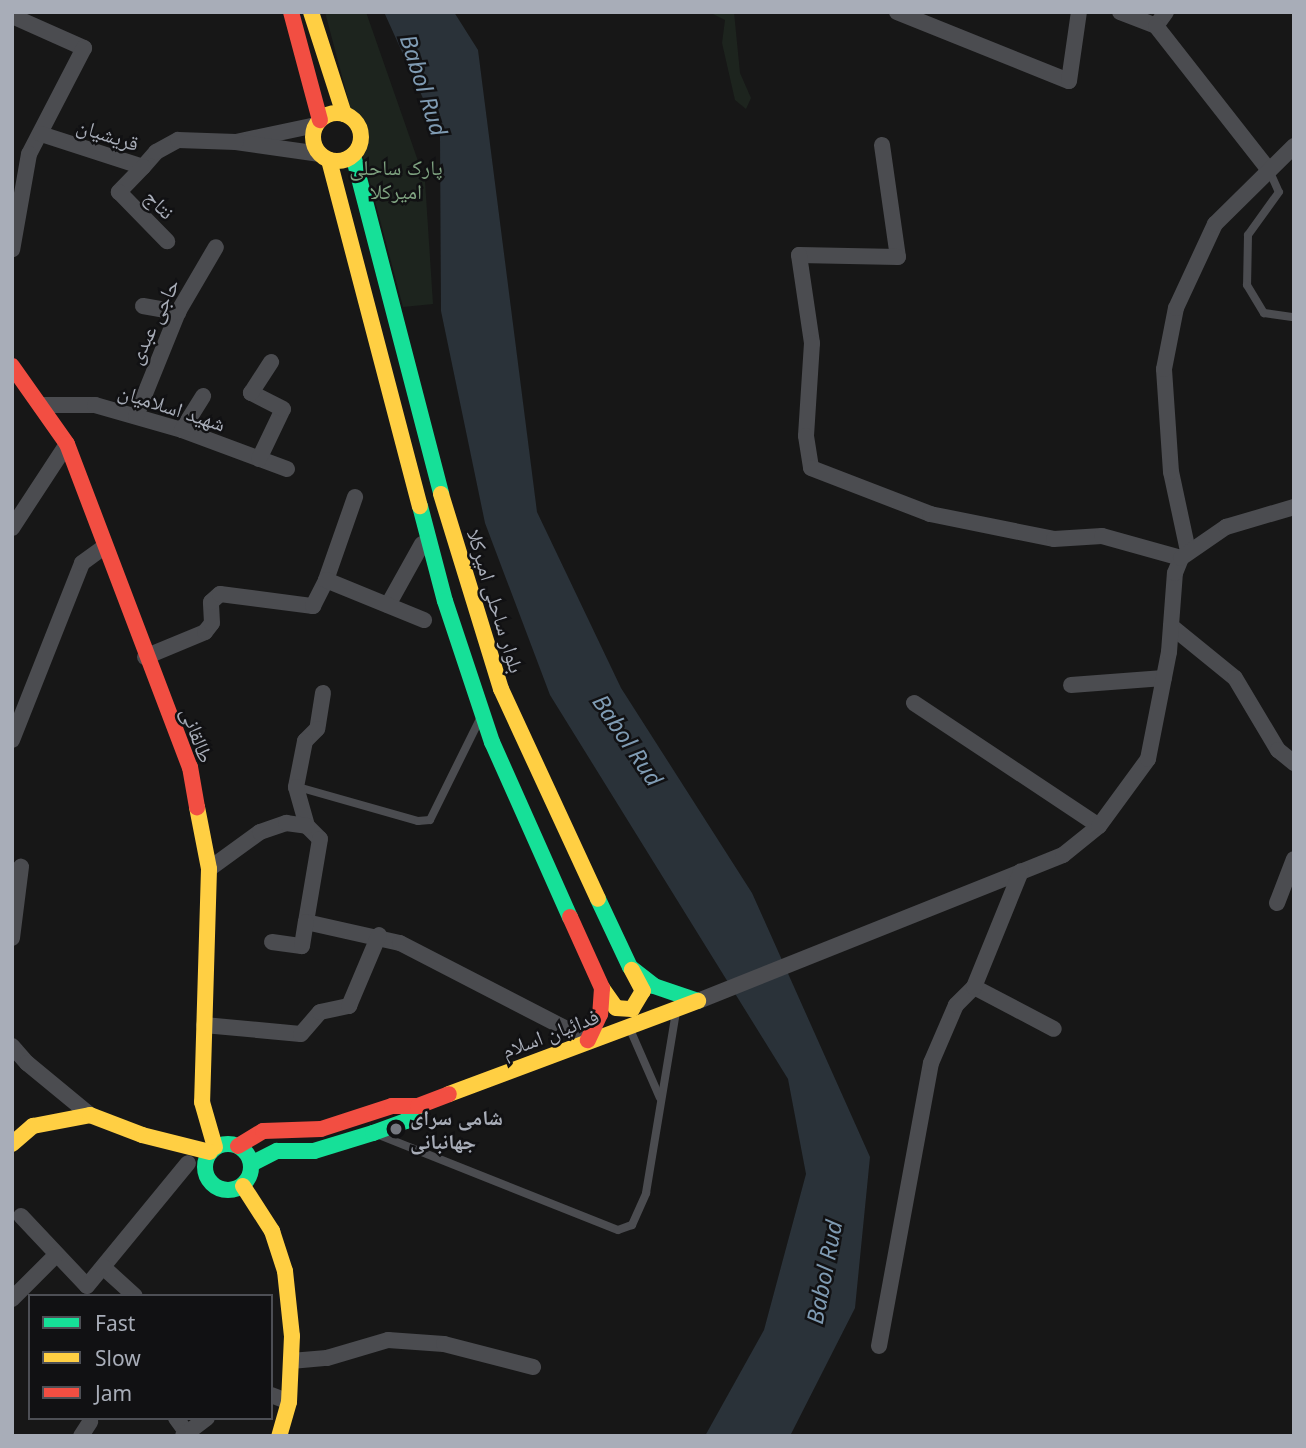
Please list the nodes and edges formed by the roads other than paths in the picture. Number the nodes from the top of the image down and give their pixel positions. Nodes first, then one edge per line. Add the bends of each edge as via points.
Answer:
1 (290, 12) edge
2 (312, 12) edge
3 (897, 12) edge
4 (1079, 12) edge
5 (1120, 12) edge
6 (1166, 12) edge
7 (12, 16) edge
8 (39, 19) edge
9 (1156, 26) junction
10 (344, 114) junction
11 (318, 123) junction
12 (41, 134) junction
13 (236, 142) junction
14 (882, 145) dead end
15 (1294, 146) edge
16 (353, 155) junction
17 (324, 157) junction
18 (19, 166) edge
19 (144, 167) junction
20 (1269, 170) junction
21 (167, 241) dead end
22 (216, 247) dead end
23 (12, 250) edge
24 (143, 306) dead end
25 (178, 312) junction
26 (1294, 317) edge
27 (271, 362) dead end
28 (12, 366) edge
29 (203, 396) dead end
30 (41, 404) junction
31 (136, 416) junction
32 (182, 429) junction
33 (67, 444) junction
34 (259, 459) junction
35 (287, 469) dead end
36 (355, 497) dead end
37 (1292, 510) edge
38 (12, 528) edge
39 (422, 544) dead end
40 (104, 547) junction
41 (1185, 554) junction
42 (326, 580) junction
43 (388, 605) junction
44 (424, 620) dead end
45 (1171, 626) junction
46 (145, 657) junction
47 (1164, 678) junction
48 (1071, 685) dead end
49 (323, 693) dead end
50 (914, 702) dead end
51 (483, 713) junction
52 (12, 740) edge
53 (1294, 763) edge
54 (296, 787) junction
55 (1099, 826) junction
56 (307, 827) junction
57 (1294, 859) edge
58 (21, 867) dead end
59 (209, 869) junction
60 (1021, 871) junction
61 (1277, 904) dead end
62 (306, 922) junction
63 (379, 935) junction
64 (12, 938) edge
65 (272, 942) dead end
66 (629, 967) junction
67 (974, 987) junction
68 (602, 988) junction
69 (698, 1001) junction
70 (677, 1007) junction
71 (204, 1025) junction
72 (628, 1026) junction
73 (1054, 1029) dead end
74 (588, 1040) junction
75 (12, 1046) edge
76 (202, 1084) junction
77 (62, 1092) junction
78 (660, 1098) junction
79 (418, 1106) junction
80 (90, 1115) junction
81 (206, 1115) junction
82 (56, 1121) junction
83 (373, 1133) junction
84 (142, 1135) junction
85 (172, 1143) junction
86 (12, 1144) edge
87 (235, 1145) junction
88 (212, 1150) junction
89 (188, 1163) junction
90 (251, 1164) junction
91 (205, 1173) junction
92 (243, 1186) junction
93 (21, 1216) dead end
94 (55, 1256) junction
95 (103, 1267) junction
96 (133, 1294) edge
97 (12, 1299) edge
98 (879, 1346) dead end
99 (291, 1361) junction
100 (533, 1367) dead end
101 (273, 1396) edge
102 (289, 1402) junction
103 (204, 1420) edge
104 (185, 1434) edge
105 (279, 1436) edge

1 - 11 main road
2 - 10 main road
3 - 4 street via 1069,81
5 - 9 street
6 - 9 street
7 - 8 street
8 - 12 street via 84,48
9 - 20 street
10 - 11 main road
10 - 16 main road via 359,128 360,144
11 - 13 street
11 - 17 main road via 313,142
12 - 18 street
12 - 19 street, قریشیان
13 - 17 street
13 - 19 street, قریشیان via 178,140 156,152
14 - 41 street via 898,257 799,255 812,343 806,436 811,468 930,514 1054,539 1102,536
15 - 20 street
16 - 17 main road via 344,160
16 - 66 main road, بلوار ساحلی امیرکلا via 420,425 501,688
17 - 51 main road via 434,568
18 - 23 street
19 - 21 street, نتاج via 119,192
20 - 26 lane via 1279,192 1248,235 1247,285 1264,313
20 - 41 street via 1215,224 1176,308 1164,369 1171,472
22 - 25 street, حاجی عبدی
24 - 25 street
25 - 31 street, حاجی عبدی
27 - 34 street via 251,393 283,409
28 - 30 main road, طالقانی
29 - 32 street
30 - 31 street, شهید اسلامیان via 95,405
30 - 33 main road, طالقانی
31 - 32 street, شهید اسلامیان
32 - 34 street, شهید اسلامیان
33 - 38 street
33 - 40 main road, طالقانی
34 - 35 street, شهید اسلامیان
36 - 42 street
37 - 41 street via 1226,527
39 - 43 street
40 - 46 main road, طالقانی
40 - 52 street via 82,563
41 - 45 street via 1175,573
42 - 43 street
42 - 46 street via 313,606 220,594 211,602 212,623 205,632
43 - 44 street
45 - 47 street
45 - 53 street via 1235,678 1278,750
46 - 59 main road, طالقانی via 190,768
47 - 48 street
47 - 55 street via 1148,758
49 - 54 street via 317,729 305,741
50 - 55 street
51 - 54 lane via 430,820 418,821
51 - 68 main road
54 - 56 street
55 - 60 street via 1063,855
56 - 59 street via 286,823 260,832
56 - 62 street via 320,839
57 - 61 street
58 - 64 street
59 - 71 main road, طالقانی
60 - 67 street
60 - 69 street via 854,942
62 - 63 street
62 - 65 street via 302,946
63 - 71 street via 349,1006 320,1012 301,1034
63 - 74 street
66 - 68 main road via 643,991 632,1009 616,1008
66 - 69 main road, بلوار ساحلی امیرکلا via 654,986
67 - 73 street
67 - 98 street via 956,1005 931,1063
68 - 74 main road via 600,1014
69 - 70 main road, فدائیان اسلام
70 - 72 main road, فدائیان اسلام
70 - 78 lane
71 - 76 main road, طالقانی
72 - 74 main road, فدائیان اسلام
72 - 78 lane
74 - 79 main road, فدائیان اسلام
75 - 77 street
76 - 81 main road
76 - 87 main road, طالقانی
77 - 80 street
77 - 82 street
78 - 83 lane via 640,1216 618,1230
79 - 83 main road, فدائیان اسلام via 406,1121
79 - 87 main road, فدائیان اسلام via 392,1106 321,1129 263,1130
80 - 82 main road
80 - 84 main road
81 - 85 main road via 194,1130
81 - 88 main road
82 - 86 main road via 33,1126
83 - 90 main road, فدائیان اسلام via 314,1151 277,1152
84 - 85 main road
84 - 89 main road
85 - 88 main road
87 - 88 main road
87 - 90 main road
88 - 91 main road
89 - 91 main road
89 - 95 street
90 - 92 main road
91 - 92 main road via 220,1190
92 - 99 main road via 272,1231 285,1271
93 - 94 street
94 - 95 street via 87,1286
94 - 97 street
95 - 96 street
99 - 100 street via 327,1357 388,1340 444,1344
99 - 102 main road
101 - 102 street
102 - 105 main road
103 - 104 street

